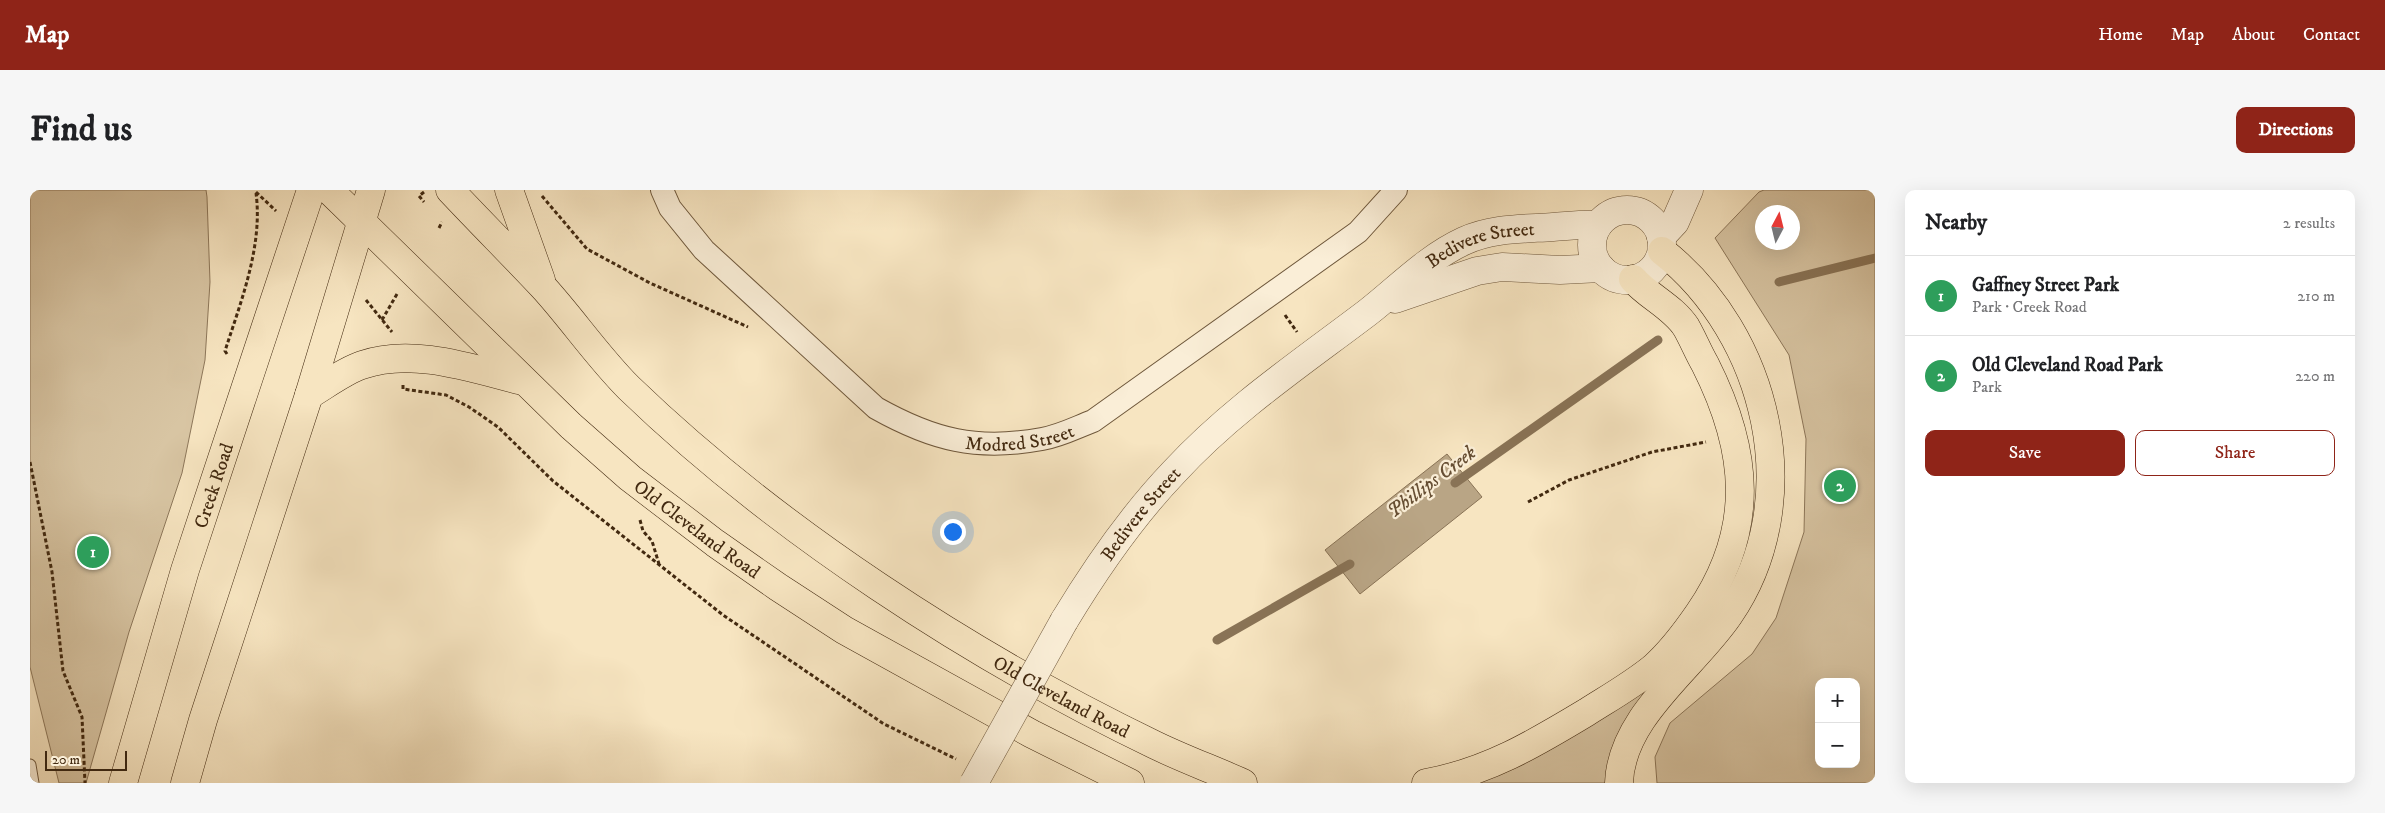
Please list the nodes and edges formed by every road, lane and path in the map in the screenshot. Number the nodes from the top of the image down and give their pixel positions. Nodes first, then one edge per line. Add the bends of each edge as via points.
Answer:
1 (310, 190) edge
2 (329, 190) edge
3 (371, 190) edge
4 (450, 190) edge
5 (509, 190) edge
6 (537, 190) edge
7 (662, 190) edge
8 (1396, 190) edge
9 (1689, 190) edge
10 (256, 191) edge
11 (1623, 200) edge
12 (362, 222) junction
13 (1598, 225) junction
14 (297, 232) junction
15 (1661, 244) junction
16 (1601, 268) junction
17 (344, 279) junction
18 (1633, 279) junction
19 (544, 288) junction
20 (397, 293) dead end
21 (1379, 304) junction
22 (382, 320) junction
23 (757, 331) dead end
24 (225, 351) dead end
25 (401, 359) junction
26 (523, 380) junction
27 (309, 395) junction
28 (1734, 437) junction
29 (30, 462) edge
30 (1528, 502) dead end
31 (30, 765) edge
32 (968, 773) edge
33 (34, 783) edge
34 (85, 783) edge
35 (123, 783) edge
36 (185, 783) edge
37 (1130, 783) edge
38 (1243, 783) edge
39 (1426, 783) edge
40 (1618, 783) edge

1 - 14 main road, Creek Road
2 - 12 main road, Old Cleveland Road
3 - 12 main road
4 - 19 main road, Old Cleveland Road
5 - 19 main road
6 - 23 path via 587,249 650,283
7 - 8 street, Modred Street via 670,208 704,250 876,408 906,425 950,440 989,445 1044,439 1094,421 1358,232
9 - 15 street
10 - 14 path
10 - 24 path via 259,217 253,253
11 - 13 street
11 - 15 street via 1651,219
12 - 17 main road
12 - 26 main road, Old Cleveland Road
13 - 16 street via 1592,248
13 - 21 street, Bedivere Street via 1518,228 1466,240 1444,251
14 - 35 main road, Creek Road via 185,570
15 - 18 street via 1658,261 1652,270
15 - 40 main road via 1712,303 1744,360 1769,434 1770,487 1762,542 1743,591 1730,615 1632,736 1623,756
16 - 18 street via 1616,277
16 - 21 street, Bedivere Street via 1502,267
17 - 22 path
17 - 27 main road
18 - 28 main road via 1647,294 1674,313 1685,327 1718,390
19 - 38 main road, Old Cleveland Road via 627,386 692,446 831,553 922,615 1060,695 1155,745
20 - 22 path
21 - 32 street, Bedivere Street, bridge via 1239,412 1174,471 1094,572
22 - 25 path via 400,342
25 - 26 main road via 442,362
25 - 27 main road via 361,365
25 - 32 path via 403,389 446,395 484,417 553,481 723,615 884,724
26 - 37 main road, Old Cleveland Road via 630,478 778,587 844,630 1032,734
27 - 36 main road
28 - 30 path via 1652,452 1569,480
28 - 39 main road via 1740,470 1740,506 1729,557 1711,596 1674,646 1630,685 1535,743 1498,763
29 - 34 path via 52,572 63,672 82,717
31 - 33 lane

